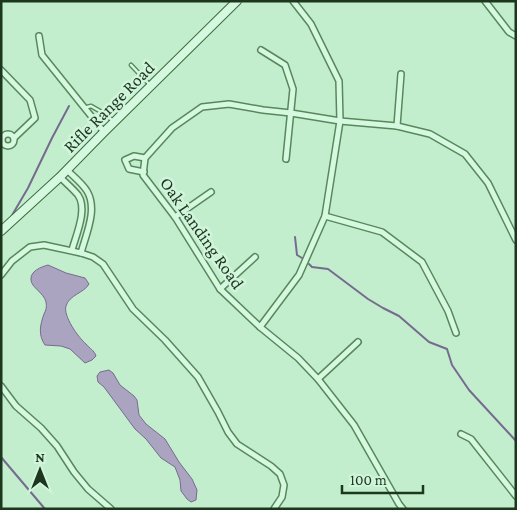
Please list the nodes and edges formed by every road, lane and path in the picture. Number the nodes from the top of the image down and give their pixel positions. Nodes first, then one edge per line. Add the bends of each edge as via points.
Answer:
1 (237, 1) edge
2 (293, 1) edge
3 (485, 1) edge
4 (39, 36) dead end
5 (516, 36) edge
6 (261, 50) dead end
7 (131, 65) dead end
8 (2, 74) edge
9 (401, 74) dead end
10 (151, 86) junction
11 (84, 108) junction
12 (291, 112) junction
13 (340, 121) junction
14 (114, 122) junction
15 (397, 126) junction
16 (104, 132) junction
17 (14, 138) dead end
18 (145, 158) junction
19 (286, 159) dead end
20 (67, 170) junction
21 (144, 172) junction
22 (60, 177) junction
23 (211, 192) dead end
24 (325, 216) junction
25 (175, 217) junction
26 (1, 231) edge
27 (516, 240) edge
28 (72, 250) junction
29 (81, 253) junction
30 (255, 256) dead end
31 (1, 275) edge
32 (220, 289) junction
33 (260, 327) junction
34 (456, 333) dead end
35 (358, 342) dead end
36 (318, 379) junction
37 (1, 386) edge
38 (461, 434) dead end
39 (516, 496) edge
40 (111, 509) edge
41 (274, 509) edge
42 (403, 509) edge

1 - 10 main road, Rifle Range Road
2 - 13 street via 311,24 339,81
3 - 5 street via 509,32
4 - 11 street via 42,55
6 - 12 street via 285,65 293,89
7 - 10 lane
8 - 17 street via 30,100 35,118
9 - 15 street
10 - 14 main road, Rifle Range Road
11 - 14 lane via 91,106
11 - 16 street
12 - 13 street
12 - 18 street via 229,104 202,107 172,128
12 - 19 street
13 - 15 street
13 - 24 street
14 - 16 main road, Rifle Range Road
15 - 27 street via 430,134 465,154 488,184
16 - 20 main road, Rifle Range Road
18 - 21 street, Oak Landing Road
18 - 21 street via 134,156 125,160 129,169
20 - 22 main road, Rifle Range Road
20 - 29 street via 86,190 91,201 91,216
21 - 25 street, Oak Landing Road via 143,175
22 - 26 main road, Rifle Range Road
22 - 28 street via 82,203
23 - 25 street
24 - 33 street via 299,275
24 - 34 street via 382,232 422,262
25 - 32 street, Oak Landing Road
28 - 29 street
28 - 31 street via 44,244 30,247
29 - 41 street via 103,264 133,309 198,377 237,444 280,474 284,485 282,497
30 - 32 street
32 - 33 street, Oak Landing Road
33 - 36 street, Oak Landing Road
35 - 36 street
36 - 42 street, Oak Landing Road via 354,425
37 - 40 street via 16,406 57,446 88,489
38 - 39 street via 471,439

